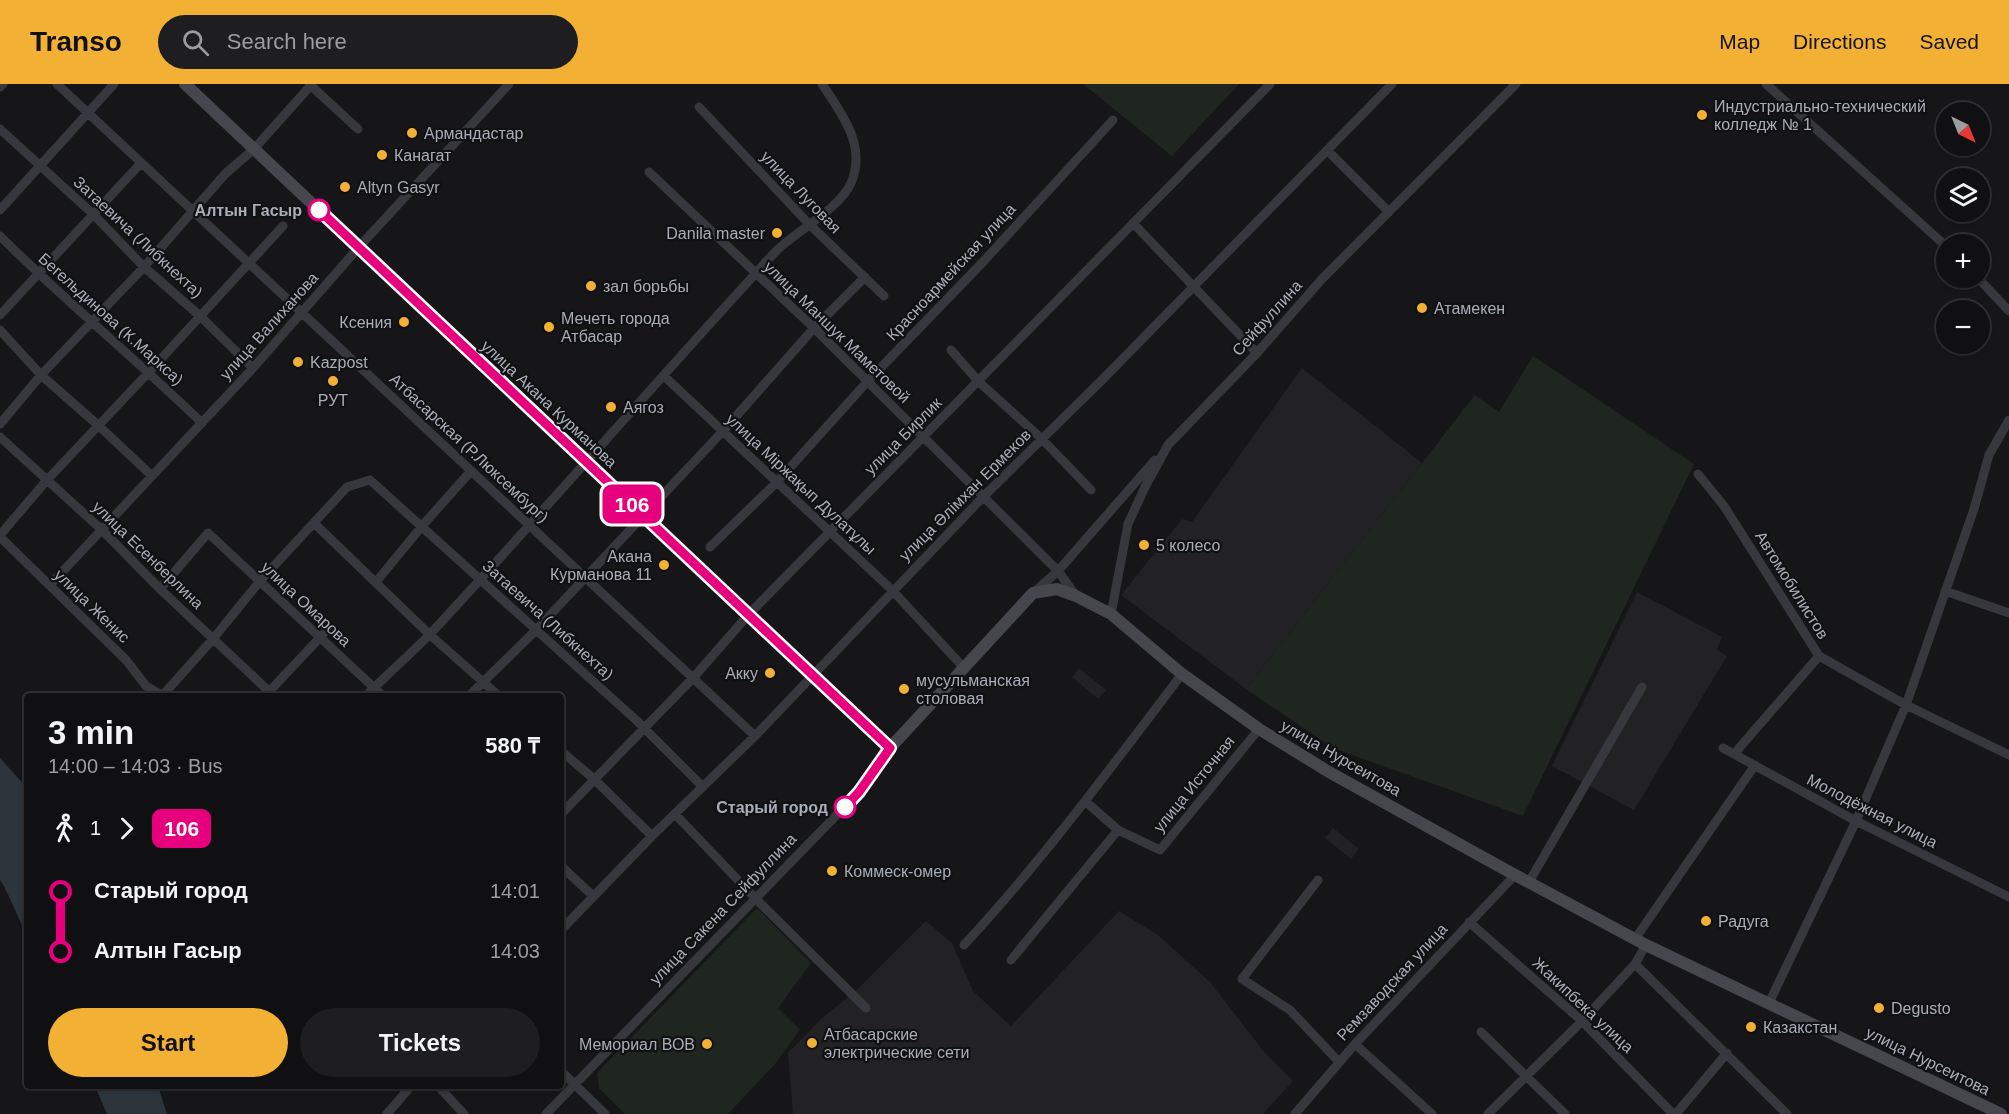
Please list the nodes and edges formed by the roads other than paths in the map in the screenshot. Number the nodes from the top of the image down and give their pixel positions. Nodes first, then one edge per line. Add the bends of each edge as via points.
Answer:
1 (57, 84) edge
2 (114, 84) edge
3 (185, 84) edge
4 (311, 84) edge
5 (509, 84) edge
6 (822, 84) edge
7 (1270, 84) edge
8 (1392, 84) edge
9 (1516, 84) edge
10 (1766, 84) edge
11 (699, 107) dead end
12 (88, 113) junction
13 (1113, 120) dead end
14 (0, 129) edge
15 (358, 129) dead end
16 (254, 149) junction
17 (1327, 150) junction
18 (141, 163) junction
19 (40, 166) junction
20 (649, 172) dead end
21 (0, 210) edge
22 (193, 212) junction
23 (1389, 212) junction
24 (93, 214) junction
25 (1133, 223) junction
26 (809, 224) junction
27 (283, 226) dead end
28 (0, 236) edge
29 (1936, 237) edge
30 (359, 247) junction
31 (249, 264) junction
32 (144, 267) junction
33 (38, 274) junction
34 (755, 274) junction
35 (865, 277) junction
36 (1194, 286) junction
37 (1987, 288) edge
38 (884, 296) dead end
39 (2009, 311) edge
40 (302, 313) junction
41 (0, 315) edge
42 (200, 316) junction
43 (92, 322) junction
44 (814, 328) junction
45 (0, 330) edge
46 (951, 350) dead end
47 (1257, 354) junction
48 (254, 368) junction
49 (149, 372) junction
50 (41, 375) junction
51 (664, 375) junction
52 (867, 382) junction
53 (979, 382) junction
54 (2009, 420) edge
55 (202, 423) junction
56 (0, 424) edge
57 (99, 426) junction
58 (723, 431) junction
59 (922, 436) junction
60 (0, 437) edge
61 (1042, 440) junction
62 (1168, 445) junction
63 (586, 461) junction
64 (471, 471) junction
65 (1698, 474) dead end
66 (152, 476) junction
67 (47, 480) junction
68 (777, 482) junction
69 (1091, 490) dead end
70 (983, 497) junction
71 (643, 514) junction
72 (314, 523) junction
73 (422, 526) junction
74 (530, 526) junction
75 (102, 530) junction
76 (830, 532) junction
77 (0, 536) edge
78 (710, 547) dead end
79 (1058, 571) junction
80 (585, 577) junction
81 (480, 578) junction
82 (260, 581) junction
83 (376, 582) junction
84 (50, 585) junction
85 (160, 588) junction
86 (892, 590) junction
87 (1945, 591) junction
88 (1033, 593) junction
89 (1076, 596) junction
90 (2009, 612) edge
91 (749, 614) junction
92 (1111, 614) junction
93 (328, 629) dead end
94 (536, 630) junction
95 (429, 634) junction
96 (320, 638) junction
97 (213, 639) junction
98 (1819, 656) junction
99 (965, 669) junction
100 (1182, 674) junction
101 (812, 676) junction
102 (693, 678) junction
103 (483, 682) junction
104 (1642, 687) dead end
105 (374, 688) junction
106 (158, 693) edge
107 (166, 693) edge
108 (269, 693) edge
109 (271, 693) edge
110 (369, 693) edge
111 (380, 693) edge
112 (472, 693) edge
113 (496, 693) edge
114 (1906, 705) junction
115 (644, 728) junction
116 (1259, 729) junction
117 (755, 736) junction
118 (890, 748) junction
119 (1724, 748) dead end
120 (1734, 753) junction
121 (564, 754) edge
122 (2009, 754) edge
123 (1755, 765) junction
124 (594, 779) junction
125 (703, 787) junction
126 (1085, 801) junction
127 (564, 811) edge
128 (675, 814) junction
129 (1856, 821) junction
130 (1118, 830) junction
131 (652, 836) junction
132 (564, 869) edge
133 (1515, 875) junction
134 (1318, 880) dead end
135 (1529, 882) junction
136 (593, 896) junction
137 (2009, 897) edge
138 (756, 899) junction
139 (1469, 922) junction
140 (564, 927) edge
141 (1640, 942) junction
142 (964, 945) dead end
143 (1011, 960) dead end
144 (1635, 964) junction
145 (1769, 1003) junction
146 (866, 1008) dead end
147 (1582, 1021) junction
148 (1481, 1032) dead end
149 (1355, 1044) junction
150 (1727, 1053) junction
151 (1339, 1062) junction
152 (564, 1074) edge
153 (1526, 1077) junction
154 (575, 1085) junction
155 (408, 1089) edge
156 (441, 1089) edge
157 (387, 1114) edge
158 (464, 1114) edge
159 (546, 1114) edge
160 (604, 1114) edge
161 (1295, 1114) edge
162 (1432, 1114) edge
163 (1488, 1114) edge
164 (1565, 1114) edge
165 (1675, 1114) edge
166 (1787, 1114) edge
167 (2001, 1114) edge

1 - 12 street, Атбасарская (Р.Люксембург)
2 - 12 street
3 - 16 main road, улица Акана Курманова
4 - 15 street
4 - 16 street
5 - 30 street, улица Валиханова
6 - 26 street via 854,139 856,166 842,196
7 - 25 street, улица Бирлик
8 - 17 street, улица Әлімхан Ермеков
9 - 23 street, Сейфуллина
10 - 29 street
11 - 26 street, улица Луговая
12 - 18 street, Атбасарская (Р.Люксембург)
12 - 19 street
13 - 52 street, Красноармейская улица
14 - 19 street, Затаевича (Либкнехта)
16 - 22 street via 225,174
16 - 30 main road, улица Акана Курманова
17 - 23 street
17 - 36 street, улица Әлімхан Ермеков
18 - 22 street, Атбасарская (Р.Люксембург)
18 - 24 street
19 - 21 street
19 - 24 street, Затаевича (Либкнехта)
20 - 34 street, улица Маншук Маметовой
22 - 31 street, Атбасарская (Р.Люксембург)
22 - 32 street
23 - 47 street, Сейфуллина via 1322,279
24 - 32 street, Затаевича (Либкнехта)
24 - 33 street
25 - 36 street
25 - 53 street, улица Бирлик
26 - 34 street
26 - 35 street, улица Луговая
27 - 31 street
28 - 33 street, Бегельдинова (К.Маркса)
30 - 40 street, улица Валиханова
30 - 63 main road, улица Акана Курманова
31 - 40 street, Атбасарская (Р.Люксембург)
31 - 42 street
32 - 42 street, Затаевича (Либкнехта)
32 - 43 street
33 - 41 street
33 - 43 street, Бегельдинова (К.Маркса)
34 - 44 street, улица Маншук Маметовой
34 - 51 street
35 - 38 street, улица Луговая
35 - 44 street
36 - 47 street
36 - 61 street, улица Әлімхан Ермеков
37 - 39 street
40 - 48 street, улица Валиханова
40 - 64 street, Атбасарская (Р.Люксембург)
42 - 48 street, Затаевича (Либкнехта)
42 - 49 street
43 - 49 street, Бегельдинова (К.Маркса)
43 - 50 street
44 - 52 street, улица Маншук Маметовой
44 - 58 street
45 - 50 street
46 - 53 street
47 - 62 street, Сейфуллина
48 - 55 street, улица Валиханова
49 - 55 street, Бегельдинова (К.Маркса)
49 - 57 street
50 - 56 street
50 - 57 street
51 - 58 street, улица Міржақып Дулатұлы
51 - 63 street
52 - 59 street, улица Маншук Маметовой
52 - 68 street, Красноармейская улица
53 - 59 street, улица Бирлик
53 - 61 street
54 - 87 street via 1989,455
55 - 66 street, улица Валиханова
57 - 66 street
57 - 67 street
58 - 68 street, улица Міржақып Дулатұлы
58 - 71 street
59 - 70 street, улица Маншук Маметовой
59 - 76 street, улица Бирлик
60 - 67 street, улица Есенберлина
61 - 69 street
61 - 70 street, улица Әлімхан Ермеков
62 - 79 street, улица Сакена Сейфуллина
62 - 92 street, Сейфуллина via 1128,524
63 - 71 main road, улица Акана Курманова
63 - 74 street
64 - 73 street
64 - 74 street, Атбасарская (Р.Люксембург)
65 - 98 street, Автомобилистов via 1724,506
66 - 75 street, улица Валиханова
67 - 75 street, улица Есенберлина
67 - 77 street
68 - 76 street, улица Міржақып Дулатұлы
68 - 78 street, Красноармейская улица
70 - 79 street, улица Маншук Маметовой
70 - 86 street, улица Әлімхан Ермеков
71 - 80 street
71 - 91 main road, улица Акана Курманова
72 - 73 street, Затаевича (Либкнехта) via 347,487 370,480
72 - 82 street
72 - 83 street
73 - 81 street, Затаевича (Либкнехта)
73 - 83 street
74 - 80 street, Атбасарская (Р.Люксембург)
74 - 81 street
75 - 84 street, улица Валиханова
75 - 85 street, улица Есенберлина
76 - 86 street, улица Міржақып Дулатұлы
76 - 91 street, улица Бирлик
77 - 84 street, улица Женис
79 - 88 street, улица Сакена Сейфуллина
79 - 89 street, улица Маншук Маметовой
80 - 94 street
80 - 102 street, Атбасарская (Р.Люксембург)
81 - 94 street, Затаевича (Либкнехта)
81 - 95 street
82 - 85 street, улица Омарова via 208,533
82 - 96 street, улица Омарова
82 - 97 street
83 - 95 street
84 - 106 street, улица Женис via 126,660 146,686
85 - 97 street, улица Есенберлина
86 - 99 street, улица Міржақып Дулатұлы
86 - 101 street, улица Әлімхан Ермеков
87 - 90 street
87 - 114 street
88 - 89 main road, улица Нурсеитова via 1057,589
88 - 99 main road, улица Сакена Сейфуллина
89 - 92 main road, улица Нурсеитова
91 - 101 main road, улица Акана Курманова
91 - 102 street, улица Бирлик
92 - 100 main road, улица Нурсеитова
93 - 96 street
94 - 103 street
94 - 115 street, Затаевича (Либкнехта)
95 - 103 street
95 - 105 street
96 - 105 street, улица Омарова
96 - 109 street
97 - 107 street
97 - 108 street, улица Есенберлина
98 - 114 street, Автомобилистов
98 - 120 street
99 - 118 main road, улица Сакена Сейфуллина
100 - 116 main road, улица Нурсеитова
100 - 126 street
101 - 117 street, улица Әлімхан Ермеков
101 - 118 main road, улица Акана Курманова
102 - 115 street, улица Бирлик
102 - 117 street, Атбасарская (Р.Люксембург)
103 - 112 street
103 - 113 street
104 - 135 street
105 - 110 street
105 - 111 street, улица Омарова
114 - 122 street, Автомобилистов
114 - 129 street
115 - 124 street, улица Бирлик
115 - 125 street, Затаевича (Либкнехта)
116 - 130 street, улица Источная via 1160,850
116 - 133 main road, улица Нурсеитова
117 - 125 street, улица Әлімхан Ермеков
118 - 138 street, улица Сакена Сейфуллина via 859,792
119 - 120 street, Молодёжная улица
120 - 123 street, Молодёжная улица
121 - 124 street
123 - 129 street, Молодёжная улица
123 - 141 street
124 - 127 street, улица Бирлик
124 - 131 street
125 - 128 street, улица Әлімхан Ермеков
126 - 130 street, улица Источная
126 - 142 street via 1002,905
128 - 131 street, улица Әлімхан Ермеков
128 - 138 street
129 - 137 street, Молодёжная улица
129 - 145 street
130 - 143 street
131 - 136 street, улица Әлімхан Ермеков
132 - 136 street
133 - 135 main road, улица Нурсеитова
133 - 139 street, Ремзаводская улица
134 - 151 street via 1242,979 1290,1010
135 - 141 main road, улица Нурсеитова
136 - 140 street, улица Әлімхан Ермеков
138 - 146 street
138 - 154 street, улица Сакена Сейфуллина
139 - 147 street, Жакипбека улица
139 - 149 street, Ремзаводская улица
141 - 144 street
141 - 145 main road, улица Нурсеитова
144 - 147 street
144 - 150 street
145 - 167 main road, улица Нурсеитова
147 - 153 street
147 - 165 street, Жакипбека улица
148 - 153 street
149 - 151 street, Ремзаводская улица
149 - 162 street
150 - 165 street
150 - 166 street
151 - 161 street, Ремзаводская улица
152 - 154 street
153 - 163 street
153 - 164 street
154 - 159 street, улица Сакена Сейфуллина
154 - 160 street
155 - 157 street
156 - 158 street

